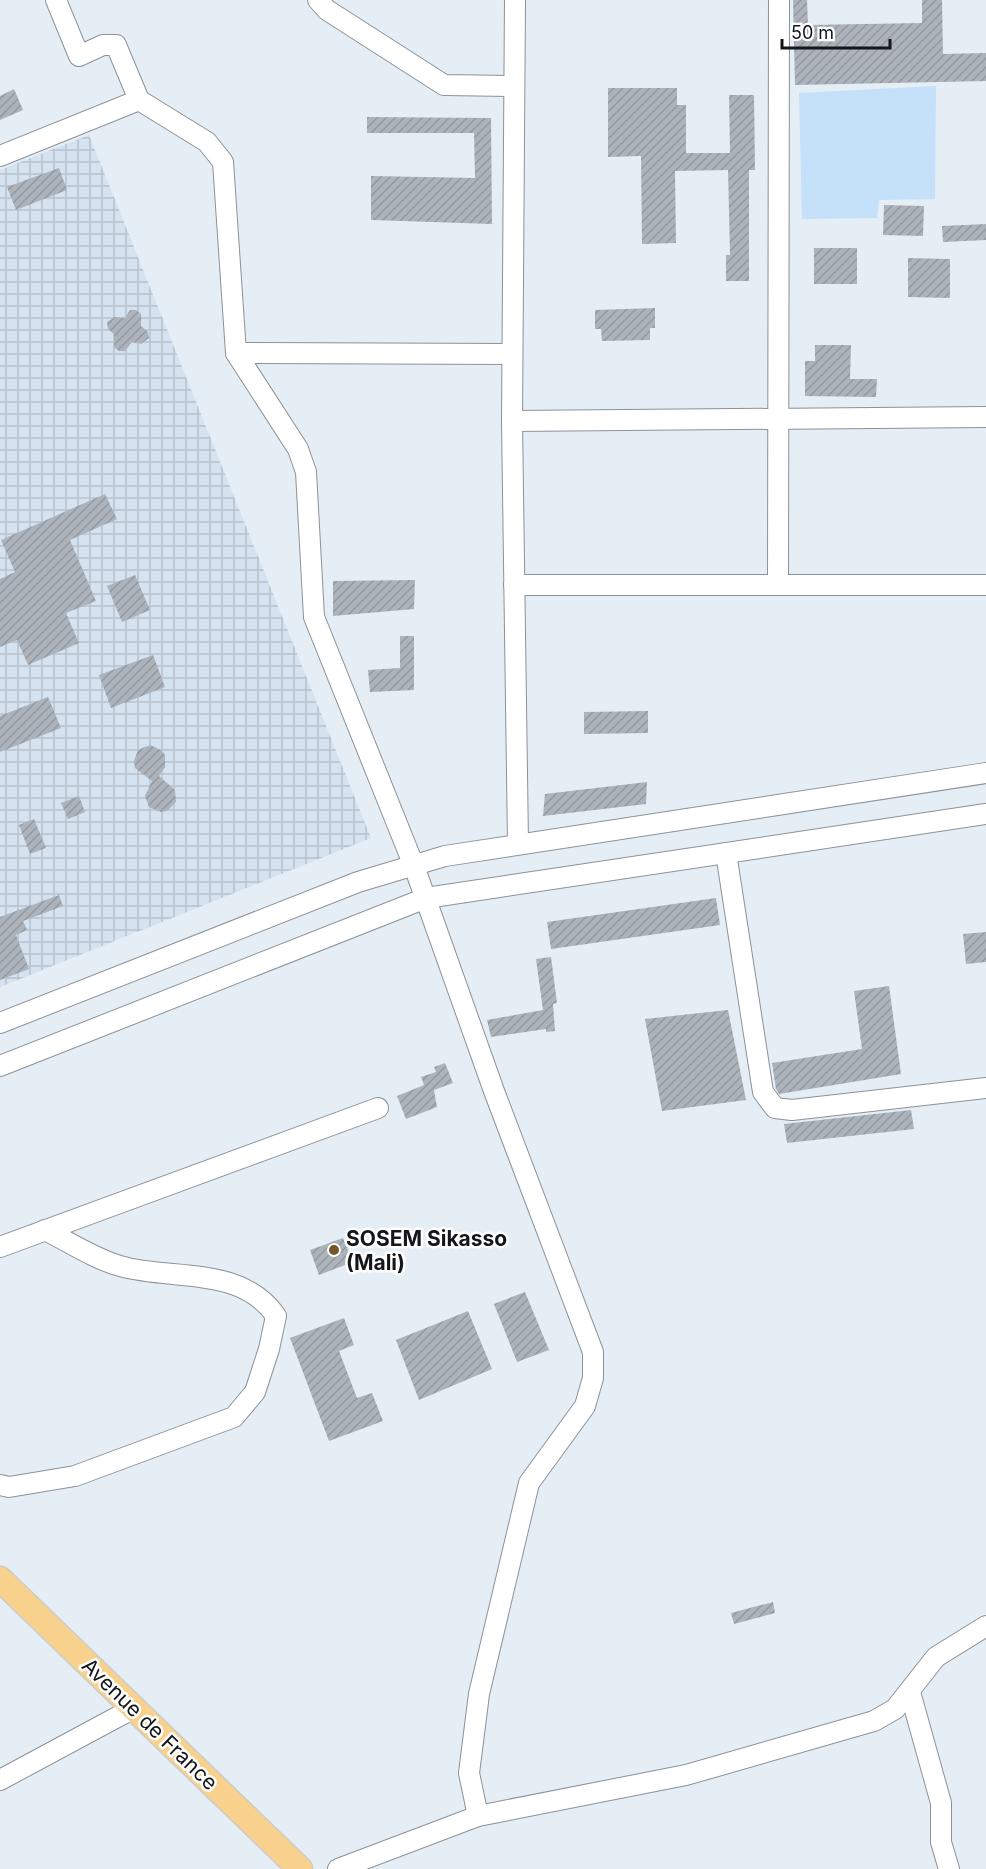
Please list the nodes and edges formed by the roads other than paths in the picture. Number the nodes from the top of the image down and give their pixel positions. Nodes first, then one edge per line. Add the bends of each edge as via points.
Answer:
1 (56, 0) edge
2 (318, 0) edge
3 (515, 0) edge
4 (778, 0) edge
5 (514, 86) junction
6 (139, 100) junction
7 (0, 156) edge
8 (236, 353) junction
9 (512, 354) junction
10 (986, 417) edge
11 (777, 419) junction
12 (512, 421) junction
13 (514, 585) junction
14 (778, 585) junction
15 (986, 585) edge
16 (986, 773) edge
17 (986, 814) edge
18 (518, 844) junction
19 (726, 853) junction
20 (414, 866) junction
21 (426, 898) junction
22 (0, 1023) edge
23 (0, 1066) edge
24 (986, 1088) edge
25 (378, 1108) dead end
26 (45, 1230) junction
27 (0, 1247) edge
28 (0, 1485) edge
29 (0, 1579) edge
30 (986, 1626) edge
31 (910, 1692) junction
32 (134, 1708) junction
33 (0, 1780) edge
34 (478, 1816) junction
35 (300, 1869) edge
36 (338, 1869) edge
37 (949, 1869) edge

1 - 6 street via 79,56 103,45 116,45
2 - 5 street via 327,10 444,86
3 - 5 street
4 - 11 street
5 - 9 street
6 - 7 street
6 - 8 street via 207,142 224,162
8 - 9 street
8 - 20 street via 298,449 306,472 314,617
9 - 12 street
10 - 11 street
11 - 12 street
11 - 14 street
12 - 13 street
13 - 14 street
13 - 18 street
14 - 15 street
16 - 18 street
17 - 19 street
18 - 20 street via 445,856
19 - 21 street
19 - 24 street via 763,1092 775,1108 792,1110
20 - 21 street
20 - 22 street via 358,882
21 - 23 street
21 - 34 street via 593,1352 593,1378 585,1406 529,1483 479,1694 469,1773
25 - 26 street
26 - 27 street
26 - 28 street via 120,1266 226,1280 266,1301 276,1316 255,1392 234,1417 75,1476 9,1487
29 - 32 main road, Avenue de France
30 - 31 street via 936,1657
31 - 34 street via 896,1709 874,1721 686,1775
31 - 37 street via 941,1803 941,1842
32 - 33 street
32 - 35 main road, Avenue de France
34 - 36 street

